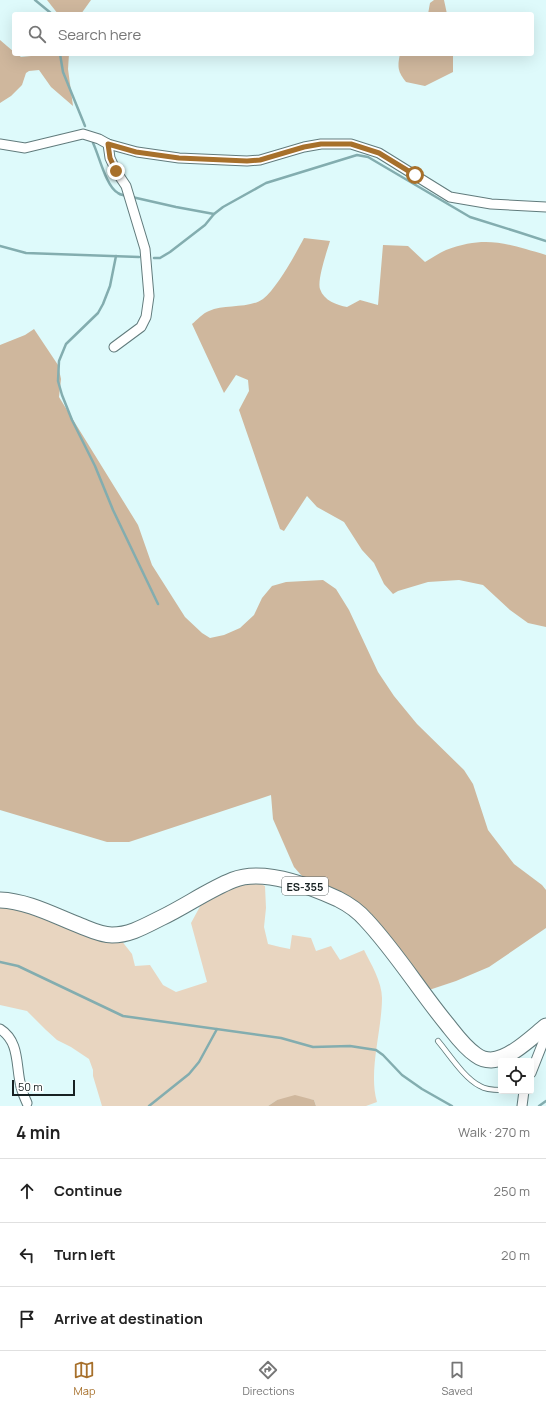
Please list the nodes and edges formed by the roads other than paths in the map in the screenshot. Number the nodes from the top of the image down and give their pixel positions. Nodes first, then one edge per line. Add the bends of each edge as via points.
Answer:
1 (0, 144) edge
2 (108, 144) junction
3 (546, 207) edge
4 (114, 347) dead end
5 (0, 900) edge
6 (546, 1026) edge
7 (0, 1029) edge
8 (546, 1035) edge
9 (438, 1041) dead end
10 (534, 1065) edge
11 (498, 1090) edge
12 (524, 1094) edge
13 (27, 1103) dead end
14 (522, 1106) edge

1 - 2 street via 25,148 83,134
2 - 3 street via 136,152 179,158 247,161 321,144 351,144 379,153 450,197 491,204
2 - 4 street via 110,158 126,186 145,249 149,296 146,317 140,327
5 - 6 main road, ES-355 via 26,905 101,934 123,934 143,928 234,879 248,876 278,879 338,899 365,919 445,1022 475,1055 485,1060 503,1057
7 - 13 street via 12,1040
8 - 10 street
9 - 11 lane via 468,1078 479,1086
12 - 14 street

